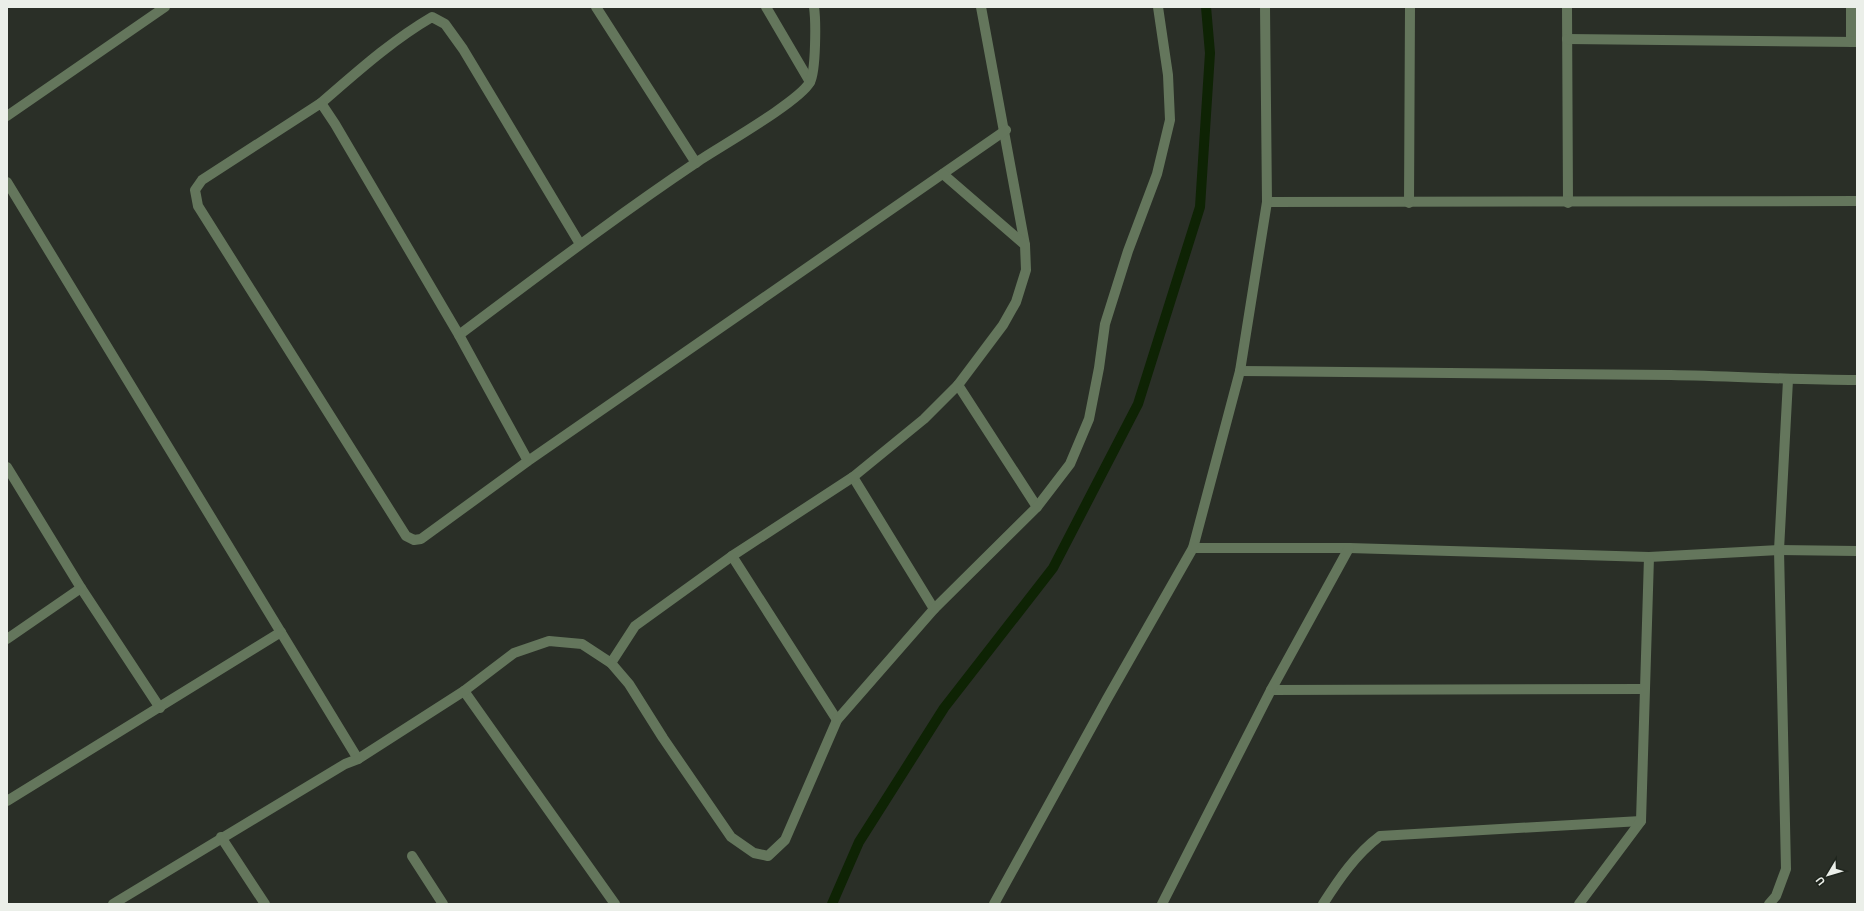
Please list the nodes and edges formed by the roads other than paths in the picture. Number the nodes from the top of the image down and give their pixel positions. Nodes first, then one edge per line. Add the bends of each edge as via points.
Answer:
1 (165, 7) edge
2 (596, 7) edge
3 (766, 7) edge
4 (814, 7) edge
5 (981, 7) edge
6 (1158, 7) edge
7 (1265, 7) edge
8 (1410, 7) edge
9 (1567, 7) edge
10 (1851, 7) edge
11 (1567, 39) junction
12 (1854, 42) edge
13 (810, 82) junction
14 (321, 103) junction
15 (7, 116) edge
16 (1006, 130) junction
17 (696, 163) junction
18 (943, 174) junction
19 (7, 182) edge
20 (1857, 201) edge
21 (1267, 202) junction
22 (1409, 203) junction
23 (1568, 203) junction
24 (580, 244) junction
25 (1025, 245) junction
26 (460, 335) junction
27 (1240, 371) junction
28 (1788, 380) junction
29 (1857, 380) edge
30 (958, 385) junction
31 (528, 461) junction
32 (7, 467) edge
33 (853, 477) junction
34 (1037, 506) junction
35 (1193, 548) junction
36 (1349, 548) junction
37 (1779, 550) junction
38 (1857, 550) edge
39 (732, 556) junction
40 (1649, 557) junction
41 (81, 588) junction
42 (934, 609) junction
43 (281, 632) junction
44 (7, 639) edge
45 (611, 663) junction
46 (1644, 689) junction
47 (1271, 690) junction
48 (464, 691) junction
49 (160, 708) junction
50 (837, 720) junction
51 (358, 759) junction
52 (7, 801) edge
53 (1641, 821) junction
54 (221, 837) junction
55 (412, 856) dead end
56 (113, 904) edge
57 (265, 904) edge
58 (443, 904) edge
59 (615, 904) edge
60 (994, 904) edge
61 (1162, 904) edge
62 (1323, 904) edge
63 (1579, 904) edge
64 (1769, 904) edge

1 - 15 street
2 - 17 street
3 - 13 street
4 - 13 street via 815,45
5 - 16 street
6 - 34 street via 1168,75 1170,120 1157,174 1128,251 1105,324 1089,419 1070,464
7 - 21 street
8 - 22 street
9 - 11 street
10 - 12 street
11 - 12 street
11 - 23 street
13 - 17 street via 792,100
14 - 24 street via 388,45 410,30 432,17 445,24 463,48
14 - 26 street
14 - 31 street via 202,180 195,190 198,206 406,536 414,540 421,539
16 - 18 street
16 - 25 street
17 - 24 street
18 - 25 street
18 - 31 street
19 - 43 street
20 - 23 street
21 - 22 street
21 - 27 street
22 - 23 street
24 - 26 street
25 - 30 street via 1026,270 1016,302 1003,325
26 - 31 street
27 - 28 street via 1693,375
27 - 35 street
28 - 29 street
28 - 37 street
30 - 33 street via 924,419
30 - 34 street
32 - 41 street
33 - 39 street
33 - 42 street
34 - 42 street
35 - 36 street
35 - 60 street
36 - 40 street
36 - 47 street
37 - 38 street
37 - 40 street
37 - 64 street via 1786,869 1776,896
39 - 45 street via 635,626
39 - 50 street
40 - 46 street
41 - 44 street
41 - 49 street
42 - 50 street
43 - 49 street
43 - 51 street
45 - 48 street via 582,644 549,641 514,654
45 - 50 street via 630,684 663,738 731,837 754,853 768,856 785,840
46 - 47 street
46 - 53 street
47 - 61 street
48 - 51 street
48 - 59 street
49 - 52 street
51 - 54 street via 345,764
53 - 62 street via 1380,836 1364,848
53 - 63 street
54 - 56 street
54 - 57 street
55 - 58 street

